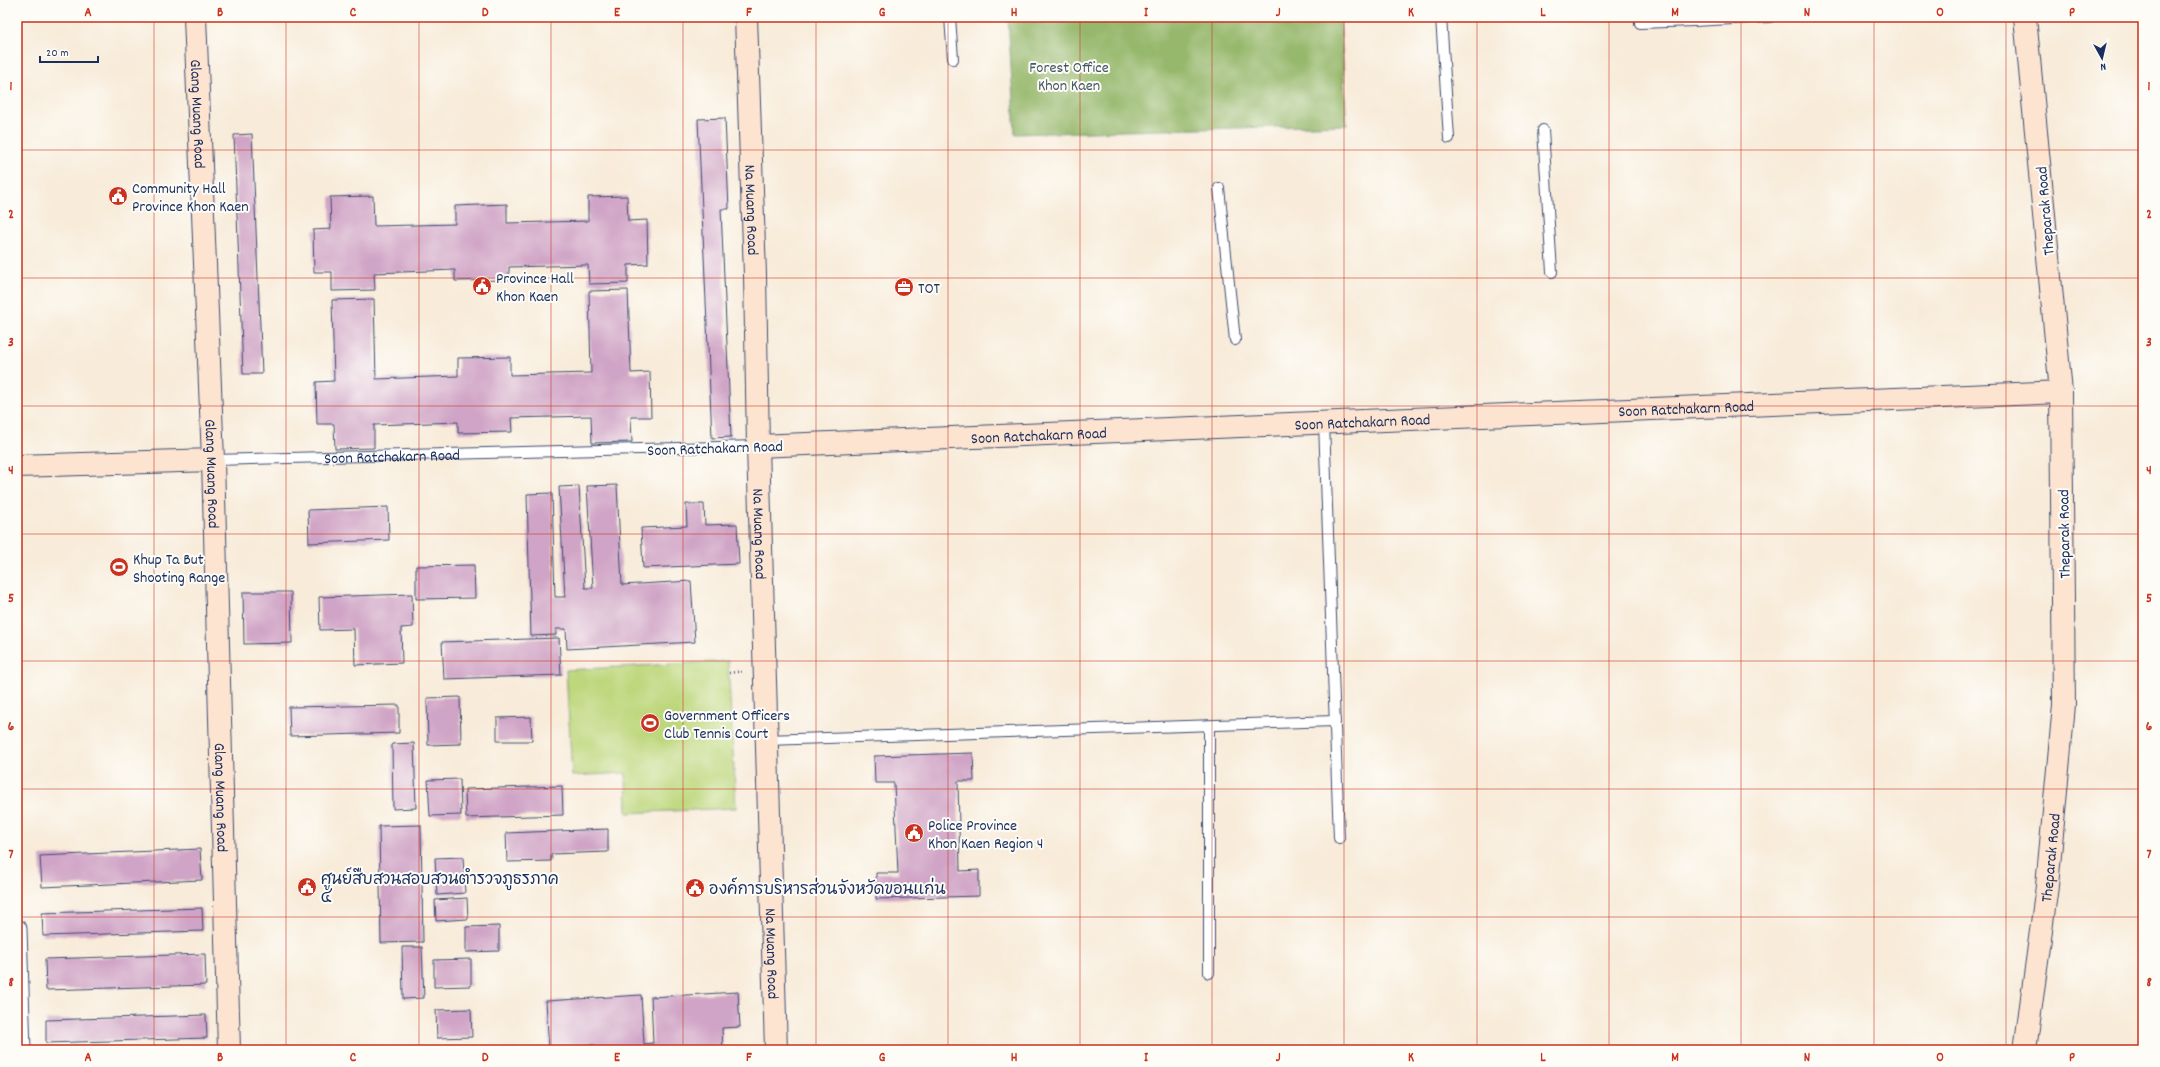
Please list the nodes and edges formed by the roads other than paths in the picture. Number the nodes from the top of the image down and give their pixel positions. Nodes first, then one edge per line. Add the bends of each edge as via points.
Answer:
1 (195, 17) edge
2 (746, 17) edge
3 (950, 17) edge
4 (1440, 17) edge
5 (1640, 17) edge
6 (1770, 17) edge
7 (2025, 17) edge
8 (1693, 19) edge
9 (953, 59) dead end
10 (1543, 130) dead end
11 (1449, 138) dead end
12 (1219, 188) dead end
13 (1552, 272) dead end
14 (1235, 340) dead end
15 (2061, 392) junction
16 (1324, 423) junction
17 (758, 446) junction
18 (213, 460) junction
19 (17, 466) edge
20 (1335, 721) junction
21 (1209, 726) junction
22 (766, 740) junction
23 (1339, 838) dead end
24 (17, 929) edge
25 (1209, 973) dead end
26 (20, 1050) edge
27 (229, 1050) edge
28 (776, 1050) edge
29 (2025, 1050) edge

1 - 18 street, Glang Muang Road
2 - 17 street, Na Muang Road
3 - 9 lane
4 - 11 lane
5 - 8 lane via 1640,23
6 - 8 lane
7 - 15 street, Theparak Road
10 - 13 lane
12 - 14 lane
15 - 16 street, Soon Ratchakarn Road
15 - 29 street, Theparak Road via 2064,705 2047,886
16 - 17 street, Soon Ratchakarn Road
16 - 20 lane
17 - 18 lane, Soon Ratchakarn Road
17 - 22 street, Na Muang Road
18 - 19 street, Soon Ratchakarn Road
18 - 27 street, Glang Muang Road
20 - 21 lane
20 - 23 lane
21 - 22 lane
21 - 25 lane
22 - 28 street, Na Muang Road
24 - 26 street

